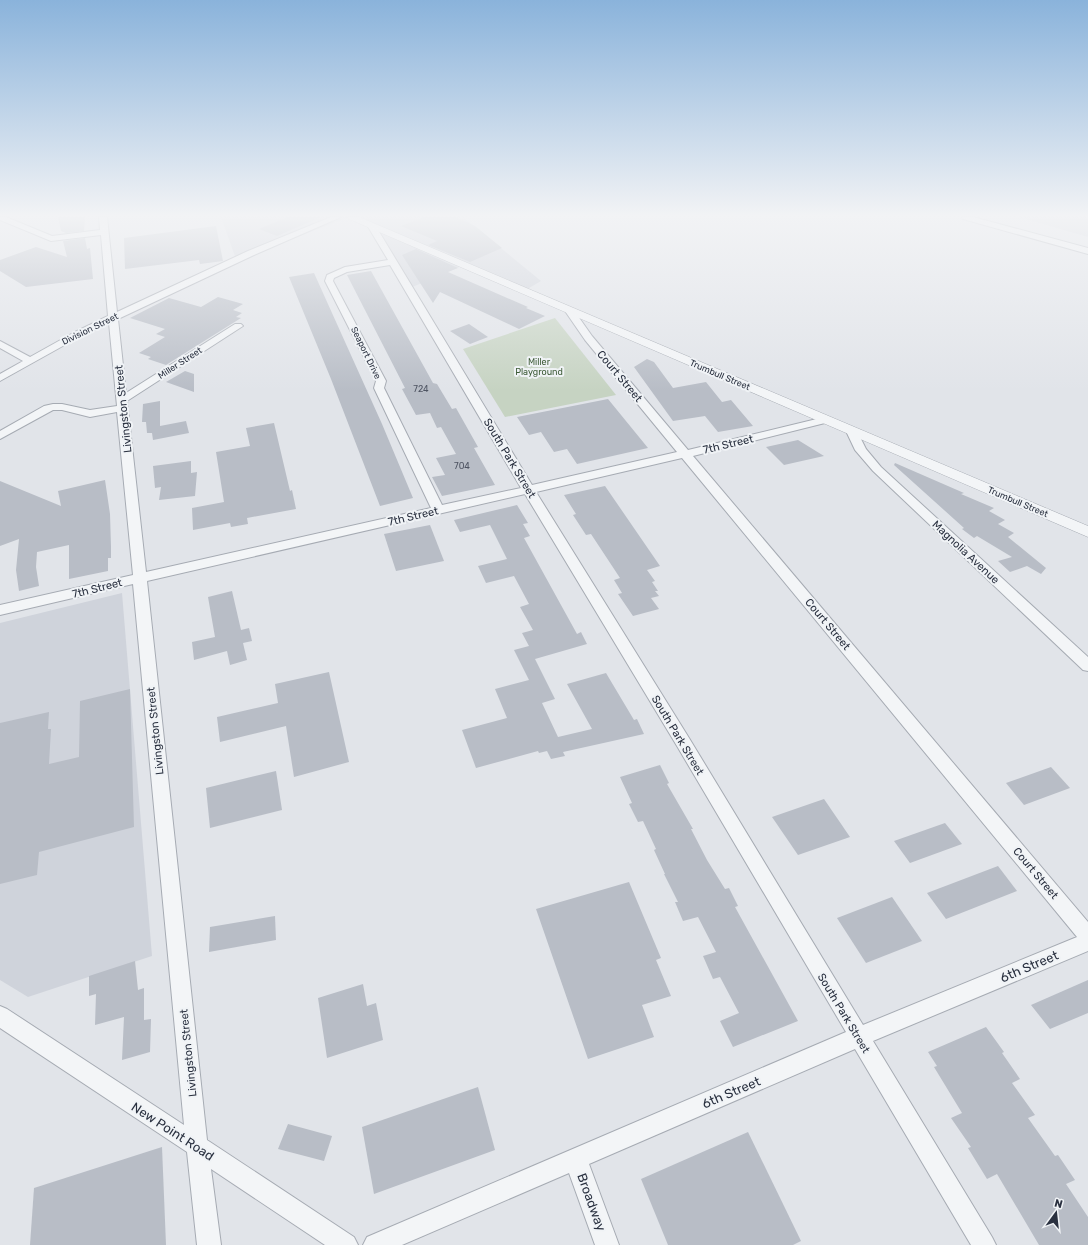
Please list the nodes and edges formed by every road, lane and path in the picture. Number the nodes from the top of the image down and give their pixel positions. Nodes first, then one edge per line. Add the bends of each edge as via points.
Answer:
1 (109, 275) edge
2 (204, 275) edge
3 (332, 275) edge
4 (401, 275) edge
5 (487, 275) edge
6 (570, 311) junction
7 (113, 318) junction
8 (238, 326) dead end
9 (0, 344) edge
10 (30, 361) junction
11 (0, 378) edge
12 (122, 404) junction
13 (825, 420) junction
14 (852, 431) junction
15 (0, 436) edge
16 (685, 454) junction
17 (528, 489) junction
18 (438, 510) junction
19 (1088, 532) edge
20 (139, 577) junction
21 (0, 610) edge
22 (1088, 666) edge
23 (1088, 936) edge
24 (1088, 942) edge
25 (0, 1016) edge
26 (859, 1037) junction
27 (197, 1146) junction
28 (576, 1160) junction
29 (209, 1245) edge
30 (346, 1245) edge
31 (375, 1245) edge
32 (607, 1245) edge
33 (984, 1245) edge

1 - 7 street, Livingston Street
2 - 7 street, Division Street
3 - 18 street, Seaport Drive via 329,281 381,381 380,388
4 - 17 street, South Park Street
5 - 6 street, Trumbull Street
6 - 13 street, Trumbull Street
6 - 16 street, Court Street via 588,338
7 - 10 street, Division Street
7 - 12 street, Livingston Street
8 - 12 street, Miller Street
9 - 10 street
10 - 11 street, Division Street
12 - 15 street, Miller Street via 91,414 55,405
12 - 20 street, Livingston Street
13 - 14 street, Trumbull Street
13 - 16 street, 7th Street
14 - 19 street, Trumbull Street
14 - 22 street, Magnolia Avenue via 861,450 877,469
16 - 17 street, 7th Street
16 - 23 street, Court Street
17 - 18 street, 7th Street
17 - 26 street, South Park Street
18 - 20 street, 7th Street
20 - 21 street, 7th Street
20 - 27 street, Livingston Street
24 - 26 street, 6th Street
25 - 27 street, New Point Road
26 - 28 street, 6th Street
26 - 33 street, South Park Street
27 - 29 street, Livingston Street
27 - 30 street, New Point Road
28 - 31 street, 6th Street
28 - 32 street, Broadway

